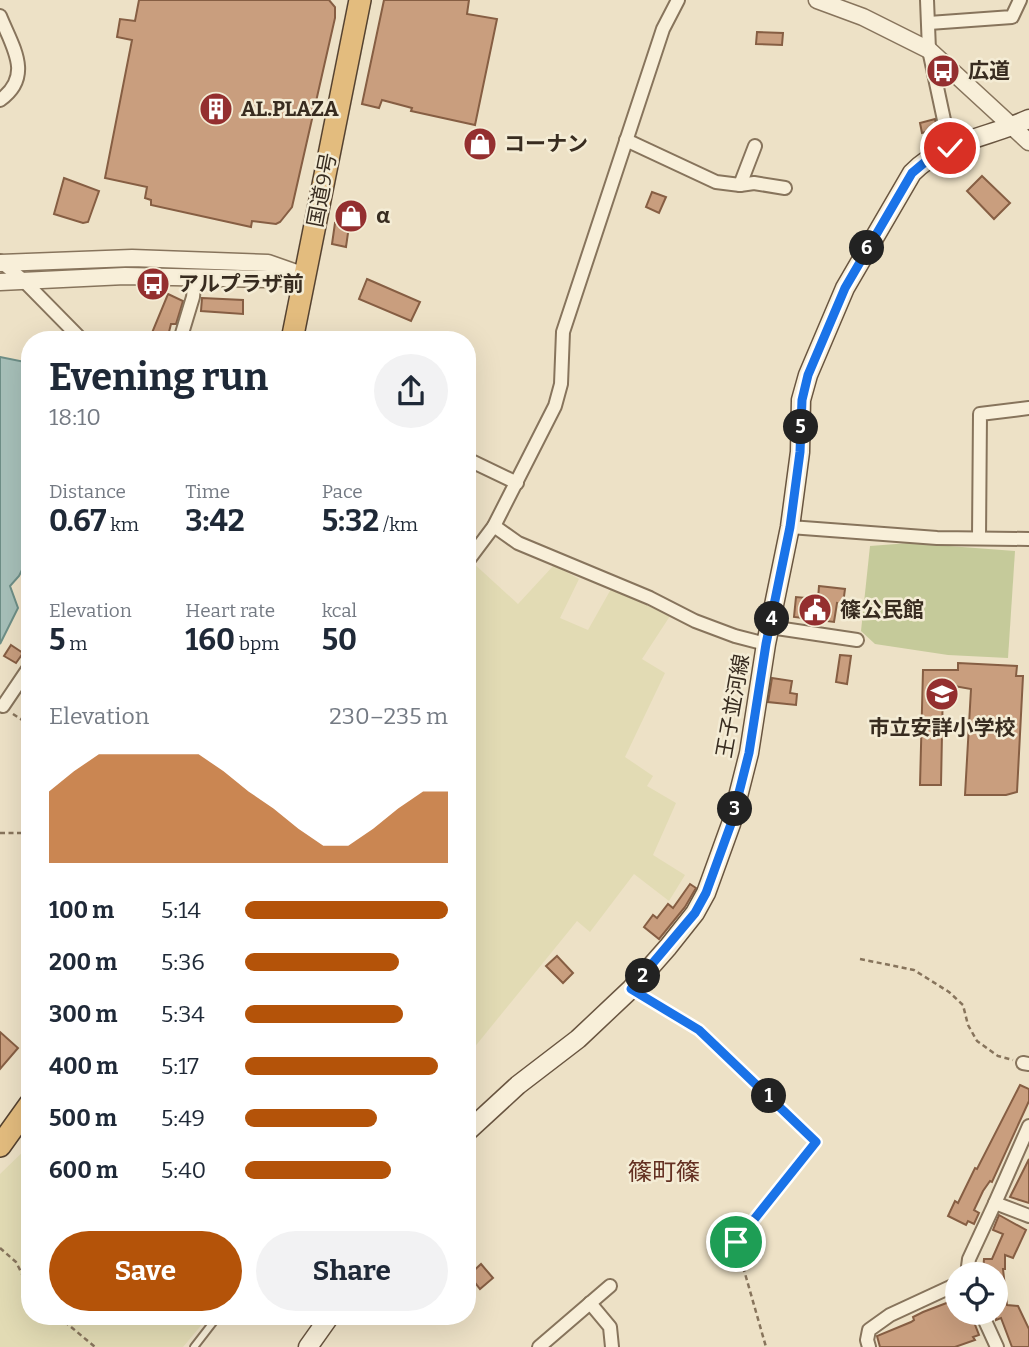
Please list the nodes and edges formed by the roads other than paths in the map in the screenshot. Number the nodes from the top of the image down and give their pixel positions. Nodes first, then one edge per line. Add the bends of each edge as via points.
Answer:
1 (359, 0) edge
2 (678, 0) edge
3 (817, 0) edge
4 (927, 0) edge
5 (1020, 0) edge
6 (0, 16) edge
7 (929, 23) junction
8 (929, 50) junction
9 (0, 100) edge
10 (1021, 122) edge
11 (626, 140) junction
12 (1029, 142) edge
13 (755, 146) dead end
14 (950, 148) junction
15 (740, 185) junction
16 (785, 188) dead end
17 (1, 262) edge
18 (305, 276) junction
19 (195, 277) junction
20 (23, 280) junction
21 (0, 282) edge
22 (73, 331) edge
23 (183, 331) edge
24 (294, 331) edge
25 (1029, 408) edge
26 (476, 463) edge
27 (517, 483) junction
28 (494, 526) junction
29 (790, 527) junction
30 (979, 538) junction
31 (1029, 539) edge
32 (476, 550) edge
33 (768, 636) junction
34 (857, 640) dead end
35 (21, 679) edge
36 (3, 706) dead end
37 (21, 1117) edge
38 (476, 1124) edge
39 (1029, 1126) edge
40 (0, 1146) edge
41 (995, 1203) junction
42 (1029, 1216) edge
43 (969, 1262) edge
44 (610, 1286) dead end
45 (945, 1290) edge
46 (590, 1303) junction
47 (211, 1325) edge
48 (324, 1325) edge
49 (986, 1325) edge
50 (993, 1346) edge
51 (194, 1347) edge
52 (308, 1347) edge
53 (539, 1347) edge
54 (612, 1347) edge
55 (869, 1347) edge

1 - 18 highway, 国道9号
2 - 11 street via 663,29
3 - 8 street
4 - 7 street
5 - 7 street via 1012,17
6 - 9 street via 20,67 12,91
7 - 8 street
8 - 10 street
8 - 14 street
10 - 12 street
10 - 14 main road, 王子並河線
11 - 15 street via 716,182
11 - 27 street via 563,331 561,384 555,406
13 - 15 street
14 - 29 main road, 王子並河線 via 937,152 912,173 845,288 808,375
15 - 16 street
17 - 18 street via 132,258 268,263
17 - 20 street
18 - 19 street
18 - 24 highway, 国道9号
19 - 20 street
19 - 23 street
20 - 21 street
20 - 22 street
25 - 30 street via 980,414
26 - 27 street
27 - 28 street
28 - 32 street
28 - 33 street via 518,543 695,621 735,636
29 - 30 street
29 - 33 main road, 王子並河線
30 - 31 street
33 - 34 street
33 - 38 main road, 王子並河線 via 749,753 731,824 695,913 631,989
35 - 36 street
37 - 40 highway
39 - 41 street
41 - 42 street
41 - 43 street
44 - 46 street
45 - 55 street via 869,1330
46 - 53 street
46 - 54 street via 610,1327
47 - 51 lane
48 - 52 main road
49 - 50 street

